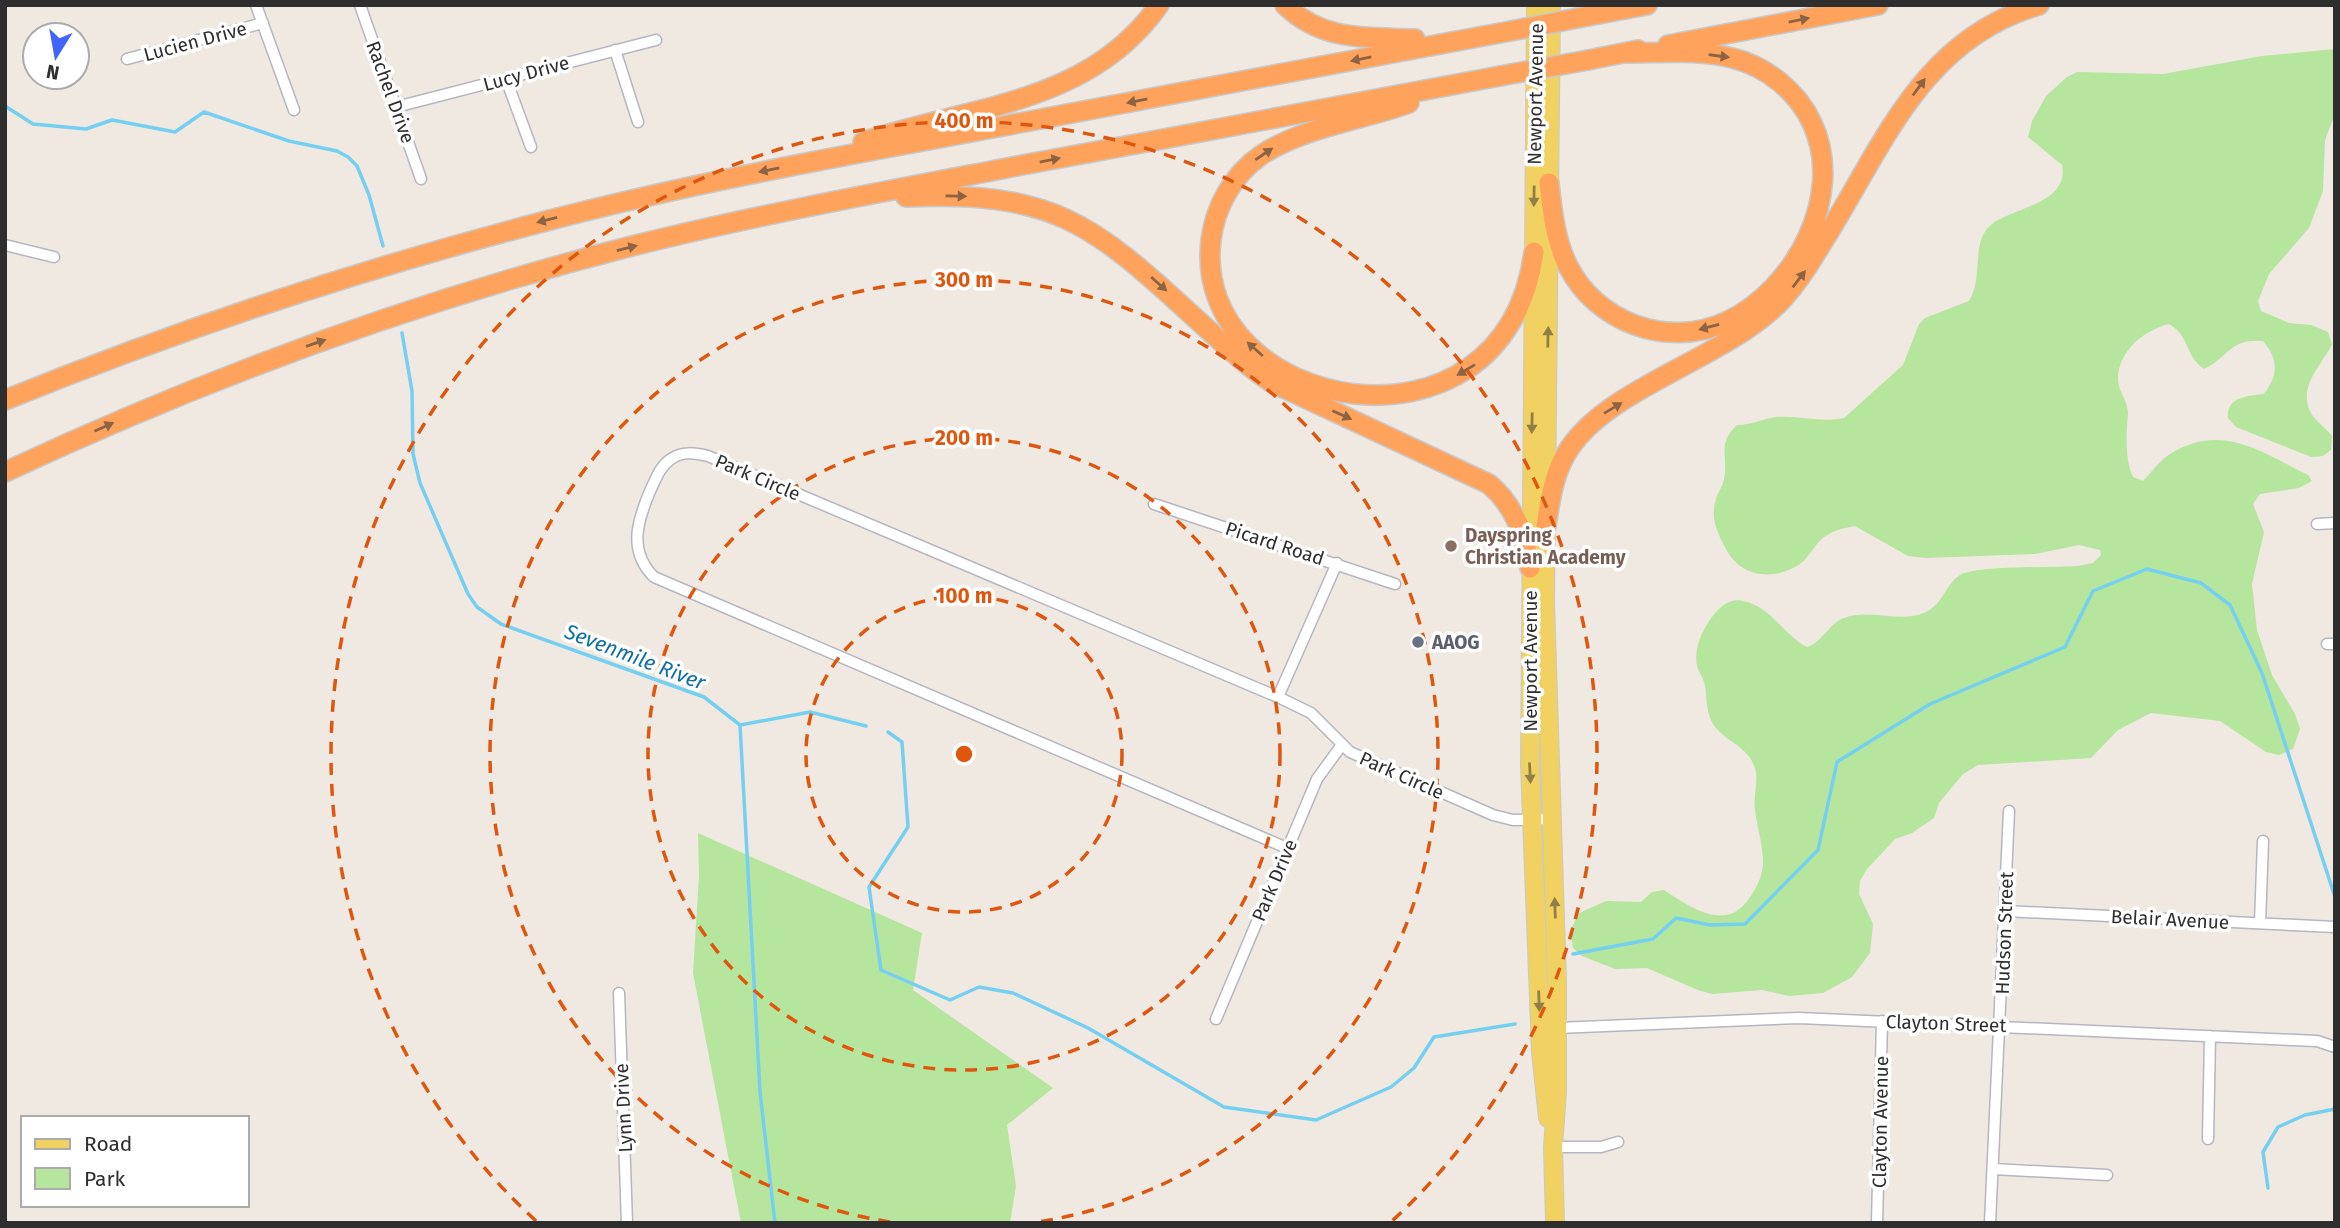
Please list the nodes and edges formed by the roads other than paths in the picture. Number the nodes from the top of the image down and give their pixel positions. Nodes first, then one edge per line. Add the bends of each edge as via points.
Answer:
1 (256, 5) edge
2 (360, 5) edge
3 (1159, 5) edge
4 (1286, 5) edge
5 (1536, 5) edge
6 (1551, 5) edge
7 (1617, 5) edge
8 (1647, 5) edge
9 (1878, 5) edge
10 (2039, 5) edge
11 (1588, 16) junction
12 (262, 23) junction
13 (656, 40) dead end
14 (1458, 40) junction
15 (615, 50) junction
16 (1627, 52) junction
17 (127, 59) dead end
18 (506, 79) junction
19 (1465, 83) junction
20 (396, 107) junction
21 (294, 110) dead end
22 (638, 122) dead end
23 (531, 147) dead end
24 (802, 164) junction
25 (421, 179) dead end
26 (1549, 183) junction
27 (839, 200) junction
28 (5, 245) edge
29 (1534, 252) junction
30 (54, 257) dead end
31 (5, 400) edge
32 (5, 472) edge
33 (1154, 504) dead end
34 (2335, 523) edge
35 (2317, 524) dead end
36 (1546, 526) junction
37 (1337, 563) junction
38 (1530, 568) junction
39 (1395, 584) dead end
40 (1278, 697) junction
41 (1341, 746) junction
42 (2009, 811) dead end
43 (1532, 819) junction
44 (1552, 819) junction
45 (2263, 841) dead end
46 (1287, 848) junction
47 (2005, 911) junction
48 (2260, 923) junction
49 (2335, 927) edge
50 (619, 993) dead end
51 (1216, 1019) dead end
52 (1882, 1021) junction
53 (2000, 1025) junction
54 (1557, 1028) junction
55 (2210, 1036) junction
56 (2335, 1047) edge
57 (2208, 1139) dead end
58 (1618, 1142) dead end
59 (1553, 1147) junction
60 (1993, 1169) junction
61 (2107, 1175) dead end
62 (627, 1223) edge
63 (1555, 1223) edge
64 (1877, 1223) edge
65 (1990, 1223) edge

1 - 12 street
2 - 20 street, Rachel Drive
3 - 24 highway via 1120,49 1070,82 893,132
4 - 14 highway via 1305,21 1342,36
5 -> 29 main road, Newport Avenue
6 - 26 main road, Newport Avenue
7 - 11 highway
8 - 11 highway
16 -> 9 highway
36 -> 10 highway via 1560,465 1585,429 1612,407 1732,340 1779,303 1808,267 1931,71 1980,30
11 - 14 highway, bridge
12 - 17 street, Lucien Drive
12 - 21 street
13 - 15 street, Lucy Drive
14 -> 24 highway
15 - 18 street, Lucy Drive
15 - 22 street
16 - 19 highway, bridge
16 -> 26 highway via 1730,57 1764,71 1792,94 1813,125 1824,164 1821,201 1803,245 1773,285 1732,319 1696,330 1651,330 1611,314 1578,284 1559,243
18 - 20 street, Lucy Drive
18 - 23 street
27 -> 19 highway
29 -> 19 highway via 1519,310 1492,351 1452,377 1398,394 1346,393 1293,376 1248,344 1218,299 1210,264 1213,226 1227,192 1253,162 1292,140
20 - 25 street, Rachel Drive
24 -> 31 highway via 613,204 415,257 207,324
36 -> 26 main road, Newport Avenue
32 -> 27 highway via 183,393 437,302 625,248
27 -> 38 highway via 995,198 1039,208 1090,230 1133,261 1271,382 1489,484 1519,523
28 - 30 street
29 -> 38 main road, Newport Avenue
33 - 37 street, Picard Road
34 - 35 street
36 - 44 main road, Newport Avenue
37 - 39 street, Picard Road
37 - 40 street
38 -> 43 main road, Newport Avenue
40 - 41 street, Park Circle via 1311,713
40 - 46 street, Park Circle via 708,456 693,453 670,459 660,469 640,513 638,552 654,577
41 - 43 street, Park Circle via 1493,815
41 - 46 street, Park Drive via 1317,779
42 - 47 street, Hudson Street
43 - 44 street, Park Circle
43 -> 59 main road, Newport Avenue via 1541,1052
54 -> 44 main road, Newport Avenue
45 - 48 street
46 - 51 street, Park Drive
47 - 48 street, Belair Avenue
47 - 53 street, Hudson Street
48 - 49 street, Belair Avenue
50 - 62 street, Lynn Drive
52 - 53 street, Clayton Street
52 - 54 street, Clayton Street via 1778,1018
52 - 64 street, Clayton Avenue
53 - 55 street, Clayton Street
53 - 60 street, Hudson Street
54 - 59 main road, Newport Avenue
55 - 56 street, Clayton Street via 2317,1041
55 - 57 street
58 - 59 street via 1601,1147
59 - 63 main road, Newport Avenue
60 - 61 street
60 - 65 street, Hudson Street

